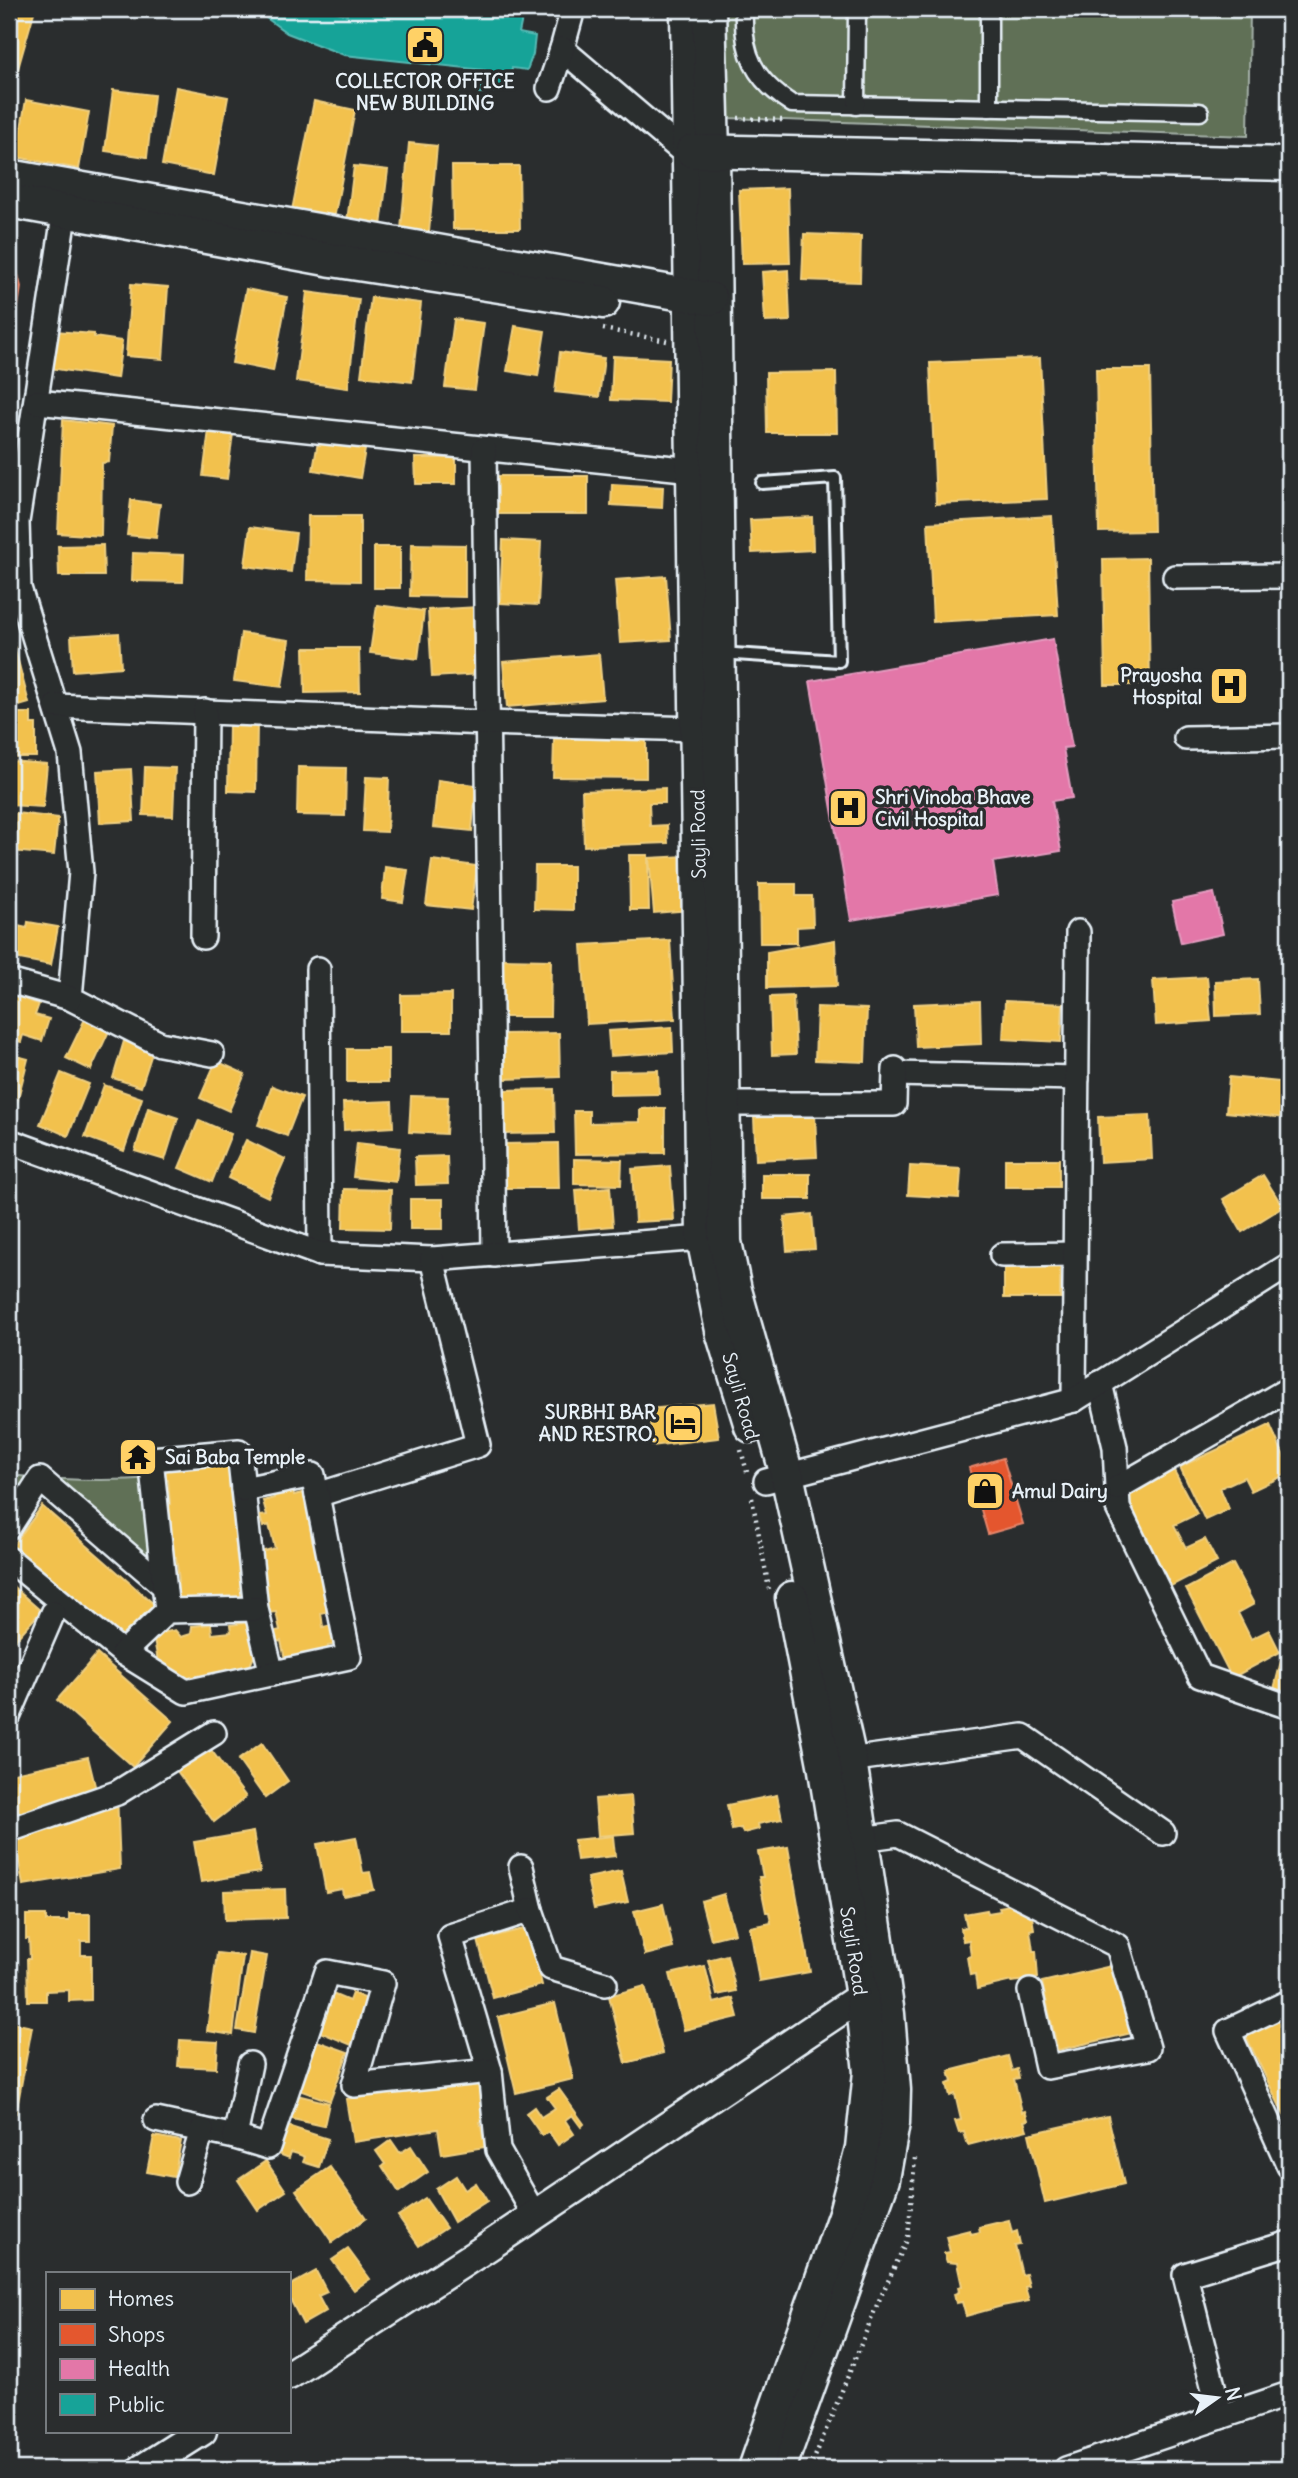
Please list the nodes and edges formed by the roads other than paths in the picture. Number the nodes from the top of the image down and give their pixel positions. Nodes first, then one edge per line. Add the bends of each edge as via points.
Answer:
1 (573, 9) edge
2 (687, 9) edge
3 (709, 9) edge
4 (744, 9) edge
5 (857, 9) edge
6 (989, 9) edge
7 (562, 49) junction
8 (549, 88) dead end
9 (856, 106) junction
10 (989, 108) junction
11 (1200, 112) dead end
12 (702, 152) junction
13 (1289, 164) edge
14 (9, 176) edge
15 (67, 199) junction
16 (9, 201) edge
17 (703, 308) junction
18 (37, 402) junction
19 (484, 449) junction
20 (693, 470) junction
21 (16, 475) edge
22 (762, 483) dead end
23 (14, 576) edge
24 (1289, 576) edge
25 (1175, 577) dead end
26 (708, 652) junction
27 (56, 706) junction
28 (205, 711) junction
29 (487, 723) junction
30 (697, 729) junction
31 (1289, 736) edge
32 (1186, 738) dead end
33 (1078, 932) dead end
34 (203, 937) dead end
35 (318, 969) dead end
36 (9, 981) edge
37 (70, 998) junction
38 (212, 1054) dead end
39 (1077, 1078) junction
40 (713, 1104) junction
41 (9, 1141) edge
42 (703, 1238) junction
43 (320, 1254) junction
44 (1075, 1254) junction
45 (494, 1255) junction
46 (1002, 1255) dead end
47 (432, 1259) junction
48 (1289, 1265) edge
49 (1100, 1383) junction
50 (1289, 1389) edge
51 (1074, 1399) junction
52 (764, 1484) junction
53 (1117, 1488) junction
54 (243, 1489) junction
55 (317, 1494) junction
56 (9, 1527) edge
57 (9, 1559) edge
58 (164, 1586) junction
59 (256, 1609) junction
60 (167, 1611) junction
61 (52, 1613) dead end
62 (123, 1653) junction
63 (272, 1674) junction
64 (1289, 1707) edge
65 (9, 1715) edge
66 (214, 1733) dead end
67 (837, 1762) junction
68 (9, 1830) edge
69 (1163, 1833) dead end
70 (849, 1841) junction
71 (521, 1867) dead end
72 (531, 1910) junction
73 (605, 1984) dead end
74 (1030, 1991) dead end
75 (862, 1996) junction
76 (1289, 2002) edge
77 (250, 2064) dead end
78 (490, 2071) junction
79 (156, 2120) dead end
80 (202, 2130) junction
81 (235, 2137) junction
82 (1284, 2141) edge
83 (1289, 2166) edge
84 (187, 2182) dead end
85 (535, 2216) junction
86 (1289, 2244) edge
87 (290, 2374) edge
88 (1289, 2394) edge
89 (1221, 2417) junction
90 (200, 2432) edge
91 (142, 2469) edge
92 (755, 2469) edge
93 (779, 2469) edge
94 (1066, 2469) edge

1 - 7 street
2 - 12 main road
3 - 12 main road
4 - 9 street via 748,53 771,91 792,104
5 - 9 street
6 - 10 street
7 - 8 street
7 - 12 street via 681,150
9 - 10 street
10 - 11 street
12 - 13 main road
12 - 17 main road
14 - 15 main road
15 - 16 main road
15 - 17 main road
15 - 18 street
17 - 20 main road, Sayli Road
17 - 26 main road
18 - 19 street
18 - 21 street
19 - 20 street
19 - 29 street
20 - 26 main road, Sayli Road
21 - 23 street
22 - 26 lane via 835,478 839,661
23 - 27 street
24 - 25 street
26 - 30 main road, Sayli Road
26 - 40 main road
27 - 28 street
27 - 37 street via 70,753 82,872
28 - 29 street
28 - 34 street
29 - 30 street
29 - 45 street
30 - 40 main road, Sayli Road
31 - 32 street
33 - 39 street
35 - 43 street
36 - 37 street
37 - 38 street via 160,1044
39 - 40 street via 895,1072 894,1104
39 - 44 street
40 - 42 main road, Sayli Road
40 - 52 main road via 725,1241
41 - 43 street
42 - 45 street
42 - 52 main road, Sayli Road via 723,1335
43 - 47 street
44 - 46 street
44 - 51 street
45 - 47 street
47 - 55 street via 478,1445
48 - 49 street
49 - 51 street
49 - 53 street via 1115,1447
50 - 53 street
51 - 52 street
52 - 67 main road, Sayli Road
53 - 64 street via 1118,1507 1200,1676
54 - 55 street via 313,1475
54 - 58 street via 239,1451 151,1459
54 - 59 street
55 - 63 street via 349,1657
56 - 58 street via 40,1479
57 - 62 street
58 - 60 street
59 - 60 street
59 - 63 street
60 - 62 street
61 - 65 street
62 - 63 street via 186,1692
66 - 68 street via 117,1793
67 - 69 street via 1023,1736
67 - 70 main road, Sayli Road
70 - 74 street via 898,1834 1118,1946 1148,2048 1047,2067
70 - 75 main road, Sayli Road
70 - 93 main road via 888,2014 893,2123 874,2210
71 - 72 street
72 - 73 street via 551,1968
72 - 78 street via 450,1936
75 - 85 street
75 - 92 main road, Sayli Road via 870,2072 862,2148 845,2213
76 - 82 street via 1228,2031
77 - 81 street
78 - 81 street via 354,2085 383,1983 327,1972 268,2147
78 - 85 street via 498,2150
79 - 80 street
80 - 81 street
80 - 84 street
82 - 83 street
85 - 87 street
86 - 89 street via 1185,2275
88 - 89 street
89 - 94 street
90 - 91 street

